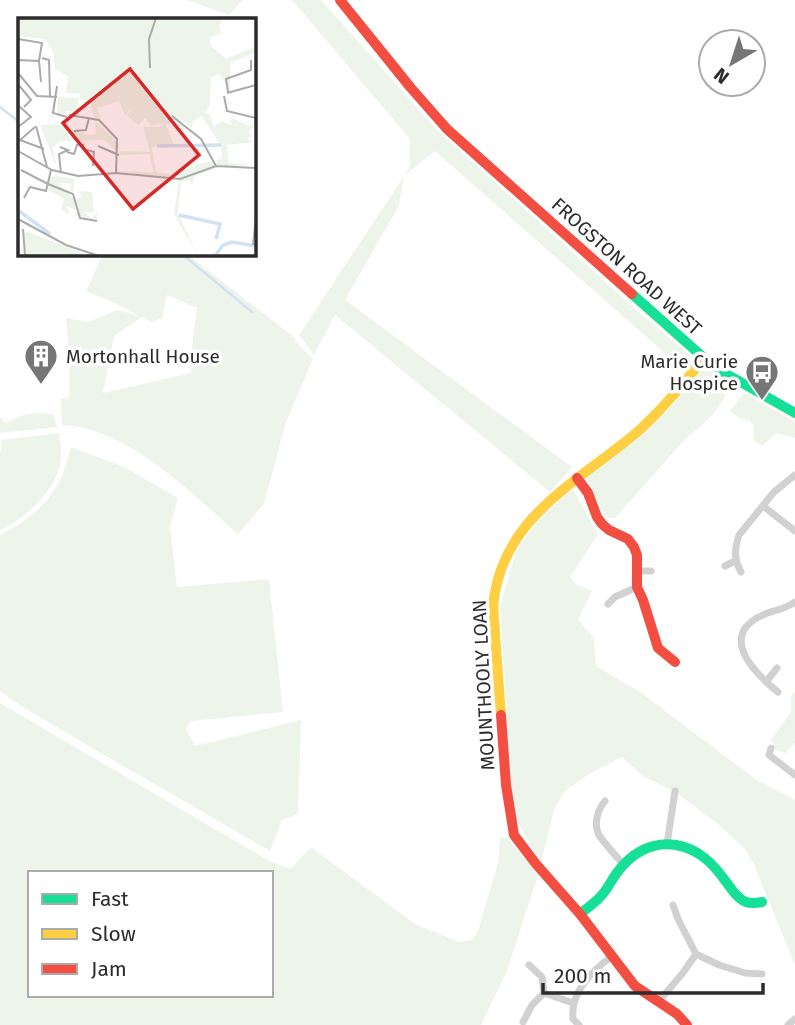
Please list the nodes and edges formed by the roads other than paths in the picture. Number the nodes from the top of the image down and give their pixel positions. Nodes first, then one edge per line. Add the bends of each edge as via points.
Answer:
1 (340, 0) edge
2 (704, 358) junction
3 (795, 413) edge
4 (795, 475) edge
5 (577, 478) junction
6 (763, 506) junction
7 (795, 531) edge
8 (735, 561) junction
9 (725, 566) dead end
10 (637, 571) junction
11 (651, 571) dead end
12 (741, 572) dead end
13 (637, 587) junction
14 (608, 604) dead end
15 (792, 604) edge
16 (795, 615) edge
17 (676, 662) dead end
18 (777, 667) dead end
19 (766, 682) junction
20 (778, 692) dead end
21 (771, 748) dead end
22 (795, 775) edge
23 (675, 792) dead end
24 (605, 801) dead end
25 (667, 844) junction
26 (623, 864) junction
27 (762, 902) dead end
28 (673, 905) dead end
29 (580, 914) junction
30 (696, 954) junction
31 (612, 956) junction
32 (529, 965) dead end
33 (762, 974) dead end
34 (544, 993) junction
35 (658, 1002) junction
36 (573, 1003) junction
37 (795, 1020) edge
38 (523, 1022) dead end
39 (579, 1025) edge
40 (687, 1025) edge
41 (788, 1025) edge

1 - 2 street, FROGSTON ROAD WEST via 447,128
2 - 3 street, FROGSTON ROAD WEST
2 - 5 street, MOUNTHOOLY LOAN via 652,418
4 - 6 street
5 - 10 street via 600,522 634,547
5 - 29 street, MOUNTHOOLY LOAN via 536,513 519,535 505,559 493,600 506,785 514,835
6 - 7 street
6 - 8 street via 739,535
8 - 9 street
8 - 12 street
10 - 11 street
10 - 13 street
13 - 14 street
13 - 17 street via 653,650
15 - 16 street
15 - 19 street via 753,621 741,637 743,654
18 - 19 street
19 - 20 street
21 - 22 street via 769,755
23 - 25 street
24 - 26 street via 599,808 598,833
25 - 26 street via 637,853
25 - 27 street via 703,856 744,901
26 - 29 street
28 - 30 street
29 - 31 street, MOUNTHOOLY LOAN
30 - 33 street via 745,973
30 - 35 street
31 - 35 street, MOUNTHOOLY LOAN via 635,986
31 - 36 street via 591,974
32 - 34 street via 542,977
34 - 36 street
34 - 38 street
35 - 40 street, MOUNTHOOLY LOAN
36 - 39 street via 573,1019
37 - 41 street

